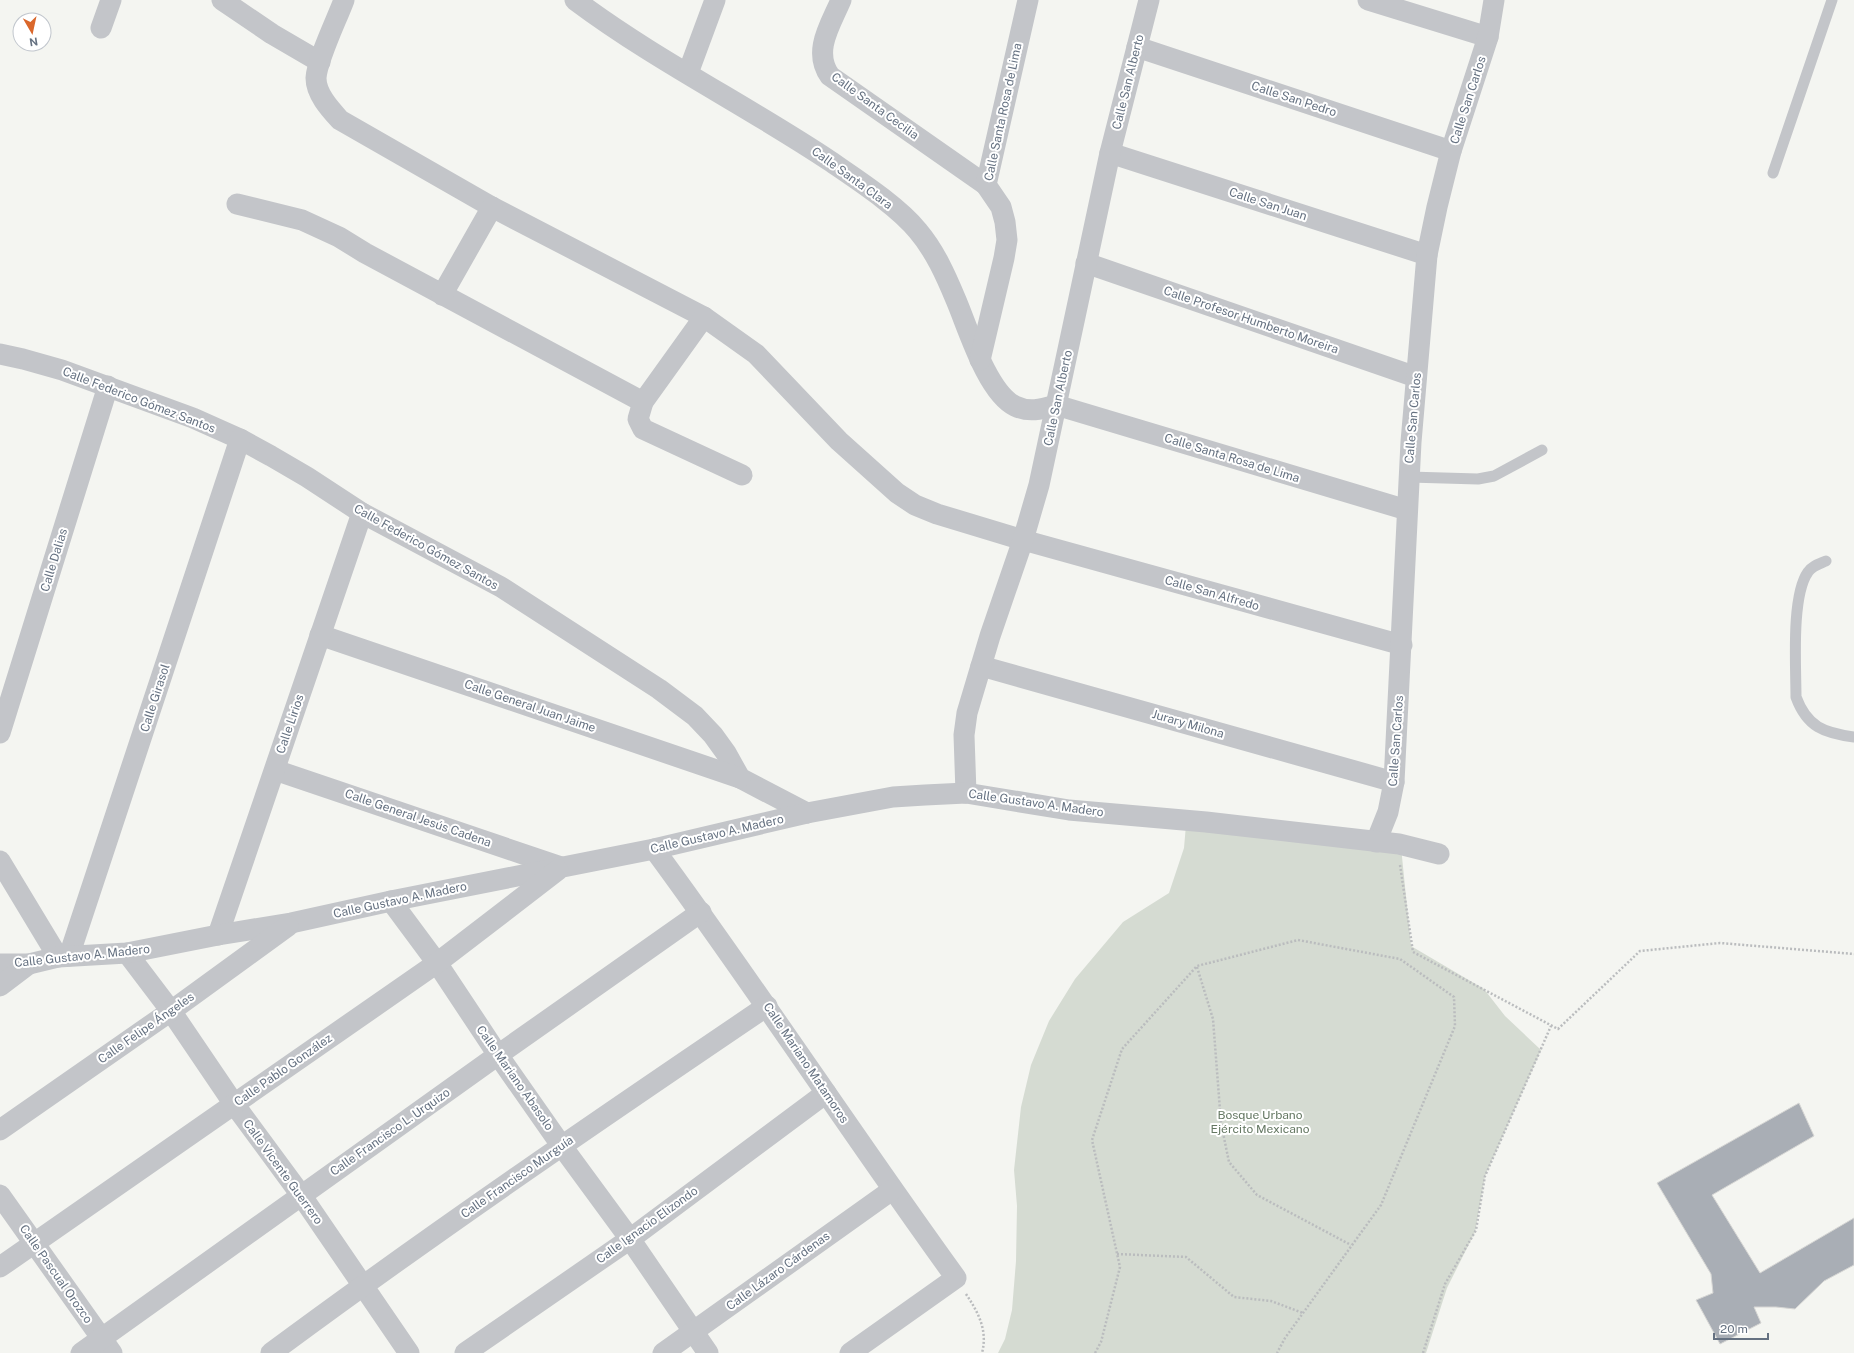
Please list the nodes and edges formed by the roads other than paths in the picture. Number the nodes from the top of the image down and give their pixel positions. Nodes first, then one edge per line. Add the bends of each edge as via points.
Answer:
1 (111, 0) edge
2 (222, 0) edge
3 (344, 0) edge
4 (575, 0) edge
5 (841, 0) edge
6 (1028, 0) edge
7 (1149, 0) edge
8 (1368, 0) edge
9 (1494, 0) edge
10 (1832, 0) edge
11 (712, 1) edge
12 (101, 28) dead end
13 (1488, 37) junction
14 (1137, 47) junction
15 (320, 62) junction
16 (688, 73) junction
17 (1451, 151) junction
18 (1110, 153) junction
19 (1773, 173) dead end
20 (986, 185) junction
21 (237, 204) dead end
22 (492, 207) junction
23 (1427, 255) junction
24 (1086, 264) junction
25 (442, 295) junction
26 (704, 317) junction
27 (0, 354) edge
28 (980, 360) junction
29 (1416, 377) junction
30 (108, 386) junction
31 (643, 402) junction
32 (1056, 405) junction
33 (240, 439) junction
34 (1542, 450) dead end
35 (742, 475) dead end
36 (1409, 477) junction
37 (1407, 510) junction
38 (362, 513) junction
39 (1023, 540) junction
40 (1826, 561) dead end
41 (320, 635) junction
42 (1402, 645) junction
43 (981, 666) junction
44 (0, 733) edge
45 (1854, 737) edge
46 (275, 770) junction
47 (740, 778) junction
48 (1394, 782) junction
49 (966, 793) junction
50 (807, 813) junction
51 (1376, 842) junction
52 (654, 849) junction
53 (1439, 854) dead end
54 (0, 861) edge
55 (561, 867) junction
56 (391, 901) junction
57 (701, 912) junction
58 (291, 923) junction
59 (218, 935) junction
60 (127, 953) junction
61 (64, 956) junction
62 (437, 963) junction
63 (0, 964) edge
64 (29, 964) junction
65 (0, 986) edge
66 (767, 1006) junction
67 (171, 1011) junction
68 (498, 1055) junction
69 (826, 1093) junction
70 (234, 1104) junction
71 (0, 1130) edge
72 (561, 1145) junction
73 (892, 1190) junction
74 (302, 1195) junction
75 (0, 1196) edge
76 (630, 1239) junction
77 (34, 1242) junction
78 (0, 1267) edge
79 (363, 1284) junction
80 (693, 1332) junction
81 (107, 1346) edge
82 (82, 1353) edge
83 (271, 1353) edge
84 (409, 1353) edge
85 (465, 1353) edge
86 (663, 1353) edge
87 (708, 1353) edge
88 (850, 1353) edge

1 - 12 street
2 - 15 street via 272,34
3 - 15 street, Calle San Alfredo
4 - 16 street, Calle Santa Clara via 629,38
5 - 20 street, Calle Santa Cecilia via 822,52 824,68 830,76
6 - 20 street, Calle Santa Rosa de Lima
7 - 14 street, Calle San Alberto
8 - 13 street
9 - 13 street, Calle San Carlos
10 - 19 lane
11 - 16 street
13 - 17 street, Calle San Carlos
14 - 17 street, Calle San Pedro
14 - 18 street, Calle San Alberto
15 - 22 street, Calle San Alfredo via 316,79 319,92 340,120
16 - 28 street, Calle Santa Clara via 801,141 845,171 918,230 944,272
17 - 23 street, Calle San Carlos
18 - 23 street, Calle San Juan
18 - 24 street, Calle San Alberto
20 - 28 street, Calle Santa Rosa de Lima via 1001,207 1007,240
21 - 25 street via 320,227
22 - 25 street
22 - 26 street, Calle San Alfredo
23 - 29 street, Calle San Carlos
24 - 29 street, Calle Profesor Humberto Moreira
24 - 32 street, Calle San Alberto
25 - 31 street
26 - 31 street
26 - 39 street, Calle San Alfredo via 756,354 839,441 897,493 915,505 937,514
27 - 30 street, Calle Federico Gómez Santos via 36,362
28 - 32 street, Calle Santa Clara via 1000,394 1013,405 1025,410 1038,410
29 - 36 street, Calle San Carlos
30 - 33 street, Calle Federico Gómez Santos
30 - 44 street, Calle Dalias
31 - 35 street via 638,420 643,429
32 - 37 street, Calle Santa Rosa de Lima
32 - 39 street, Calle San Alberto via 1039,485
33 - 38 street, Calle Federico Gómez Santos via 308,477
33 - 61 street, Calle Girasol
34 - 36 lane via 1494,476 1478,479
36 - 37 street, Calle San Carlos
37 - 42 street, Calle San Carlos
38 - 41 street, Calle Lirios
38 - 47 street, Calle Federico Gómez Santos via 501,588 659,689 695,716 713,735
39 - 42 street, Calle San Alfredo
39 - 43 street, Calle San Alberto
40 - 45 lane via 1814,565 1807,572 1799,598 1796,697 1801,711 1814,724 1823,730
41 - 46 street, Calle Lirios
41 - 47 street, Calle General Juan Jaime
42 - 48 street, Calle San Carlos
43 - 48 street, Jurary Milona
43 - 49 street, Calle San Alberto via 967,713 964,758
46 - 55 street, Calle General Jesús Cadena
46 - 59 street, Calle Lirios
47 - 50 street
48 - 51 street, Calle San Carlos via 1388,812
49 - 50 street, Calle Gustavo A. Madero via 893,797
49 - 51 street, Calle Gustavo A. Madero via 1069,810 1206,822
50 - 52 street, Calle Gustavo A. Madero
51 - 53 street, Calle Gustavo A. Madero via 1399,844
52 - 55 street, Calle Gustavo A. Madero
52 - 57 street, Calle Mariano Matamoros
54 - 61 street
55 - 56 street, Calle Gustavo A. Madero
55 - 62 street, Calle Pablo González
56 - 58 street, Calle Gustavo A. Madero
56 - 62 street, Calle Mariano Abasolo
57 - 66 street, Calle Mariano Matamoros
57 - 68 street, Calle Francisco L. Urquizo
58 - 59 street, Calle Gustavo A. Madero
58 - 67 street, Calle Felipe Ángeles
59 - 60 street, Calle Gustavo A. Madero
60 - 61 street, Calle Gustavo A. Madero
60 - 67 street, Calle Vicente Guerrero
61 - 64 street, Calle Gustavo A. Madero
62 - 68 street, Calle Mariano Abasolo
62 - 70 street, Calle Pablo González
63 - 64 street, Calle Gustavo A. Madero
64 - 65 street
66 - 69 street, Calle Mariano Matamoros
66 - 72 street, Calle Francisco Murguía
67 - 70 street, Calle Vicente Guerrero
67 - 71 street, Calle Felipe Ángeles
68 - 72 street, Calle Mariano Abasolo
68 - 74 street, Calle Francisco L. Urquizo
69 - 73 street, Calle Mariano Matamoros
69 - 76 street, Calle Ignacio Elizondo
70 - 74 street, Calle Vicente Guerrero
70 - 77 street, Calle Pablo González
72 - 76 street, Calle Mariano Abasolo
72 - 79 street, Calle Francisco Murguía
73 - 80 street, Calle Lázaro Cárdenas
73 - 88 street, Calle Mariano Matamoros via 956,1278
74 - 79 street, Calle Vicente Guerrero
74 - 81 street, Calle Francisco L. Urquizo
75 - 77 street, Calle Pascual Orozco
76 - 80 street, Calle Mariano Abasolo
76 - 85 street, Calle Ignacio Elizondo
77 - 78 street, Calle Pablo González
77 - 81 street, Calle Pascual Orozco
79 - 83 street, Calle Francisco Murguía
79 - 84 street, Calle Vicente Guerrero
80 - 86 street, Calle Lázaro Cárdenas
80 - 87 street, Calle Mariano Abasolo
81 - 82 street, Calle Francisco L. Urquizo

